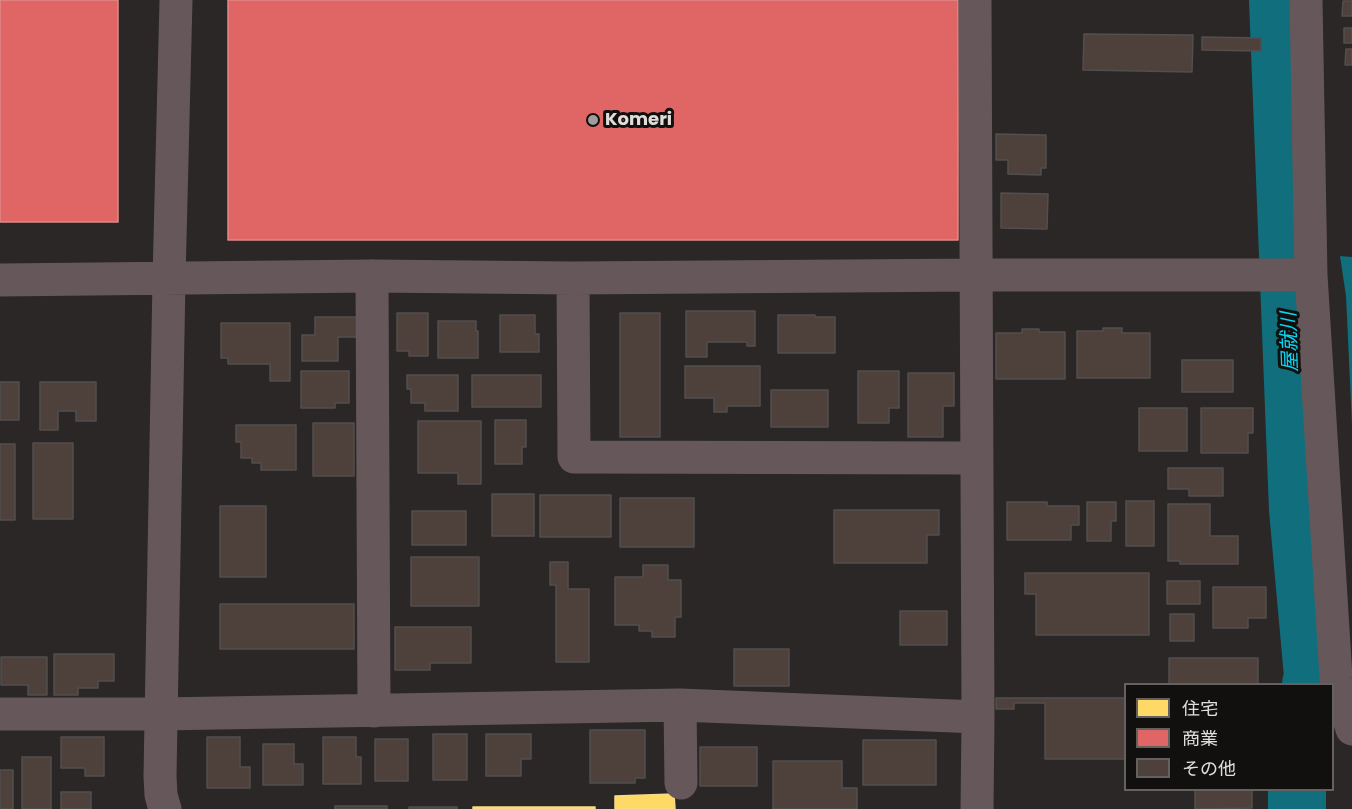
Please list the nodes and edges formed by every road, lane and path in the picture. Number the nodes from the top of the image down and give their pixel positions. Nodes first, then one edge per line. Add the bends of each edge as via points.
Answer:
1 (176, 0) edge
2 (975, 0) edge
3 (1306, 0) edge
4 (977, 275) junction
5 (1311, 275) junction
6 (372, 276) junction
7 (573, 278) junction
8 (169, 279) junction
9 (0, 280) edge
10 (976, 458) junction
11 (680, 705) junction
12 (374, 711) junction
13 (0, 714) edge
14 (161, 714) junction
15 (978, 717) junction
16 (1352, 729) edge
17 (681, 783) dead end
18 (165, 809) edge
19 (977, 809) edge

1 - 8 street
2 - 4 street
3 - 5 street
4 - 5 street
4 - 7 street
4 - 10 street
5 - 16 street via 1336,678
6 - 7 street
6 - 8 street
6 - 12 street
7 - 10 street via 574,456
8 - 9 street
8 - 14 street
10 - 15 street
11 - 12 street
11 - 15 street
11 - 17 street
12 - 14 street
13 - 14 street
14 - 18 street via 160,776
15 - 19 street

